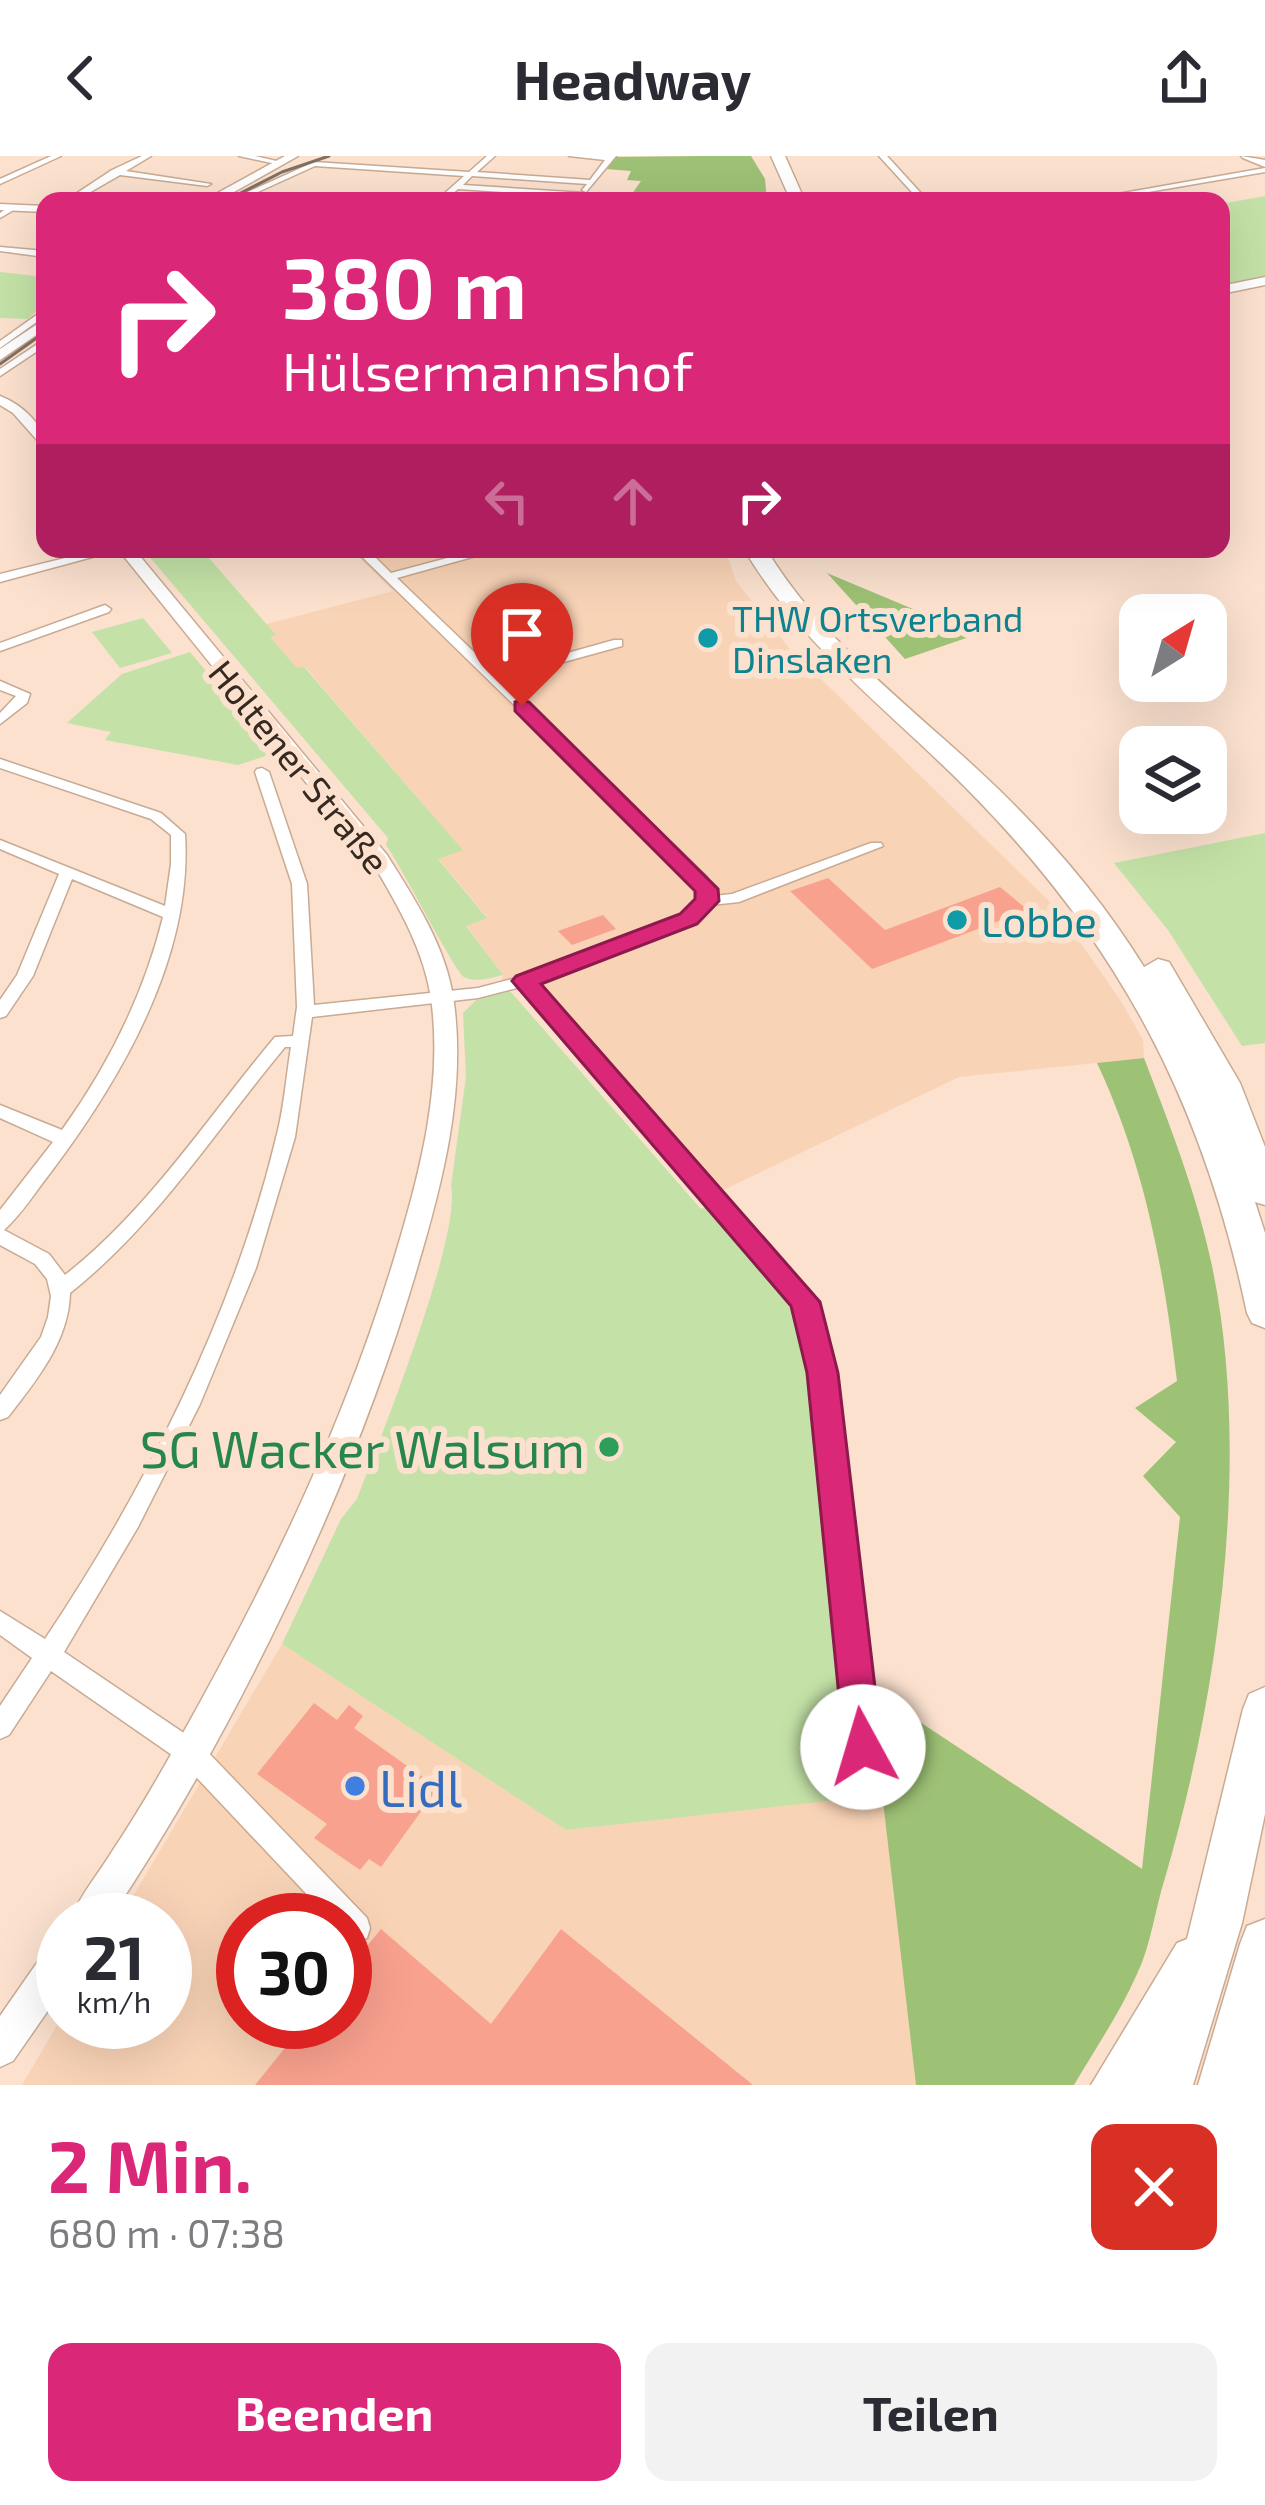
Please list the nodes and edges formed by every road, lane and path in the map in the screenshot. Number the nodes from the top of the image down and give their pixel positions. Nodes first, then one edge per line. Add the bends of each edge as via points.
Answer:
1 (57, 156) edge
2 (147, 156) edge
3 (243, 156) edge
4 (491, 156) edge
5 (573, 156) edge
6 (767, 156) edge
7 (778, 156) edge
8 (883, 156) edge
9 (1246, 156) edge
10 (612, 157) edge
11 (287, 159) edge
12 (1265, 167) edge
13 (115, 172) junction
14 (471, 175) junction
15 (0, 182) edge
16 (592, 182) junction
17 (208, 184) dead end
18 (459, 187) junction
19 (83, 192) edge
20 (226, 192) edge
21 (252, 192) edge
22 (452, 192) edge
23 (514, 192) edge
24 (584, 192) edge
25 (788, 192) edge
26 (789, 192) edge
27 (916, 192) edge
28 (1130, 192) edge
29 (6, 207) edge
30 (36, 209) edge
31 (0, 217) edge
32 (0, 249) edge
33 (36, 253) edge
34 (1265, 281) edge
35 (1230, 288) edge
36 (36, 318) edge
37 (36, 328) edge
38 (1, 346) edge
39 (36, 354) edge
40 (0, 373) edge
41 (2, 402) edge
42 (36, 437) edge
43 (78, 558) edge
44 (133, 558) edge
45 (370, 558) edge
46 (461, 558) edge
47 (762, 558) edge
48 (781, 558) edge
49 (1, 576) edge
50 (389, 577) junction
51 (105, 609) dead end
52 (618, 643) dead end
53 (0, 647) edge
54 (493, 678) junction
55 (0, 685) edge
56 (0, 719) edge
57 (0, 763) edge
58 (262, 772) dead end
59 (985, 780) junction
60 (1014, 808) junction
61 (0, 844) edge
62 (876, 846) dead end
63 (67, 872) junction
64 (707, 901) junction
65 (172, 915) junction
66 (525, 981) junction
67 (443, 1000) junction
68 (0, 1012) edge
69 (304, 1012) junction
70 (301, 1042) junction
71 (0, 1111) edge
72 (67, 1140) junction
73 (1265, 1192) edge
74 (0, 1224) edge
75 (0, 1236) edge
76 (59, 1291) junction
77 (1265, 1313) edge
78 (0, 1411) edge
79 (0, 1622) edge
80 (51, 1654) junction
81 (1265, 1709) edge
82 (0, 1727) edge
83 (191, 1753) junction
84 (868, 1794) dead end
85 (105, 1893) edge
86 (324, 1893) edge
87 (1217, 1923) junction
88 (1265, 1945) edge
89 (36, 1996) edge
90 (1265, 2020) edge
91 (0, 2048) edge
92 (1118, 2085) edge
93 (1167, 2085) edge
94 (1224, 2085) edge
95 (1253, 2085) edge

1 - 15 street
2 - 13 street
3 - 11 street
4 - 14 street
5 - 10 street
6 - 25 highway
7 - 26 highway
8 - 27 street
9 - 12 street
10 - 16 street
11 - 20 main road
12 - 28 street
13 - 17 street
13 - 19 street
14 - 16 street
14 - 18 street
14 - 21 street via 314,164
16 - 24 street
18 - 22 street
18 - 23 street
29 - 30 street
29 - 31 street
32 - 33 street
34 - 35 main road
36 - 38 street
37 - 38 main road
39 - 40 street
41 - 42 street
43 - 49 street
44 - 67 street, Holtener Straße via 377,855 409,906
45 - 50 street
46 - 50 street
47 - 59 highway via 811,625
48 - 59 highway via 828,622
50 - 54 street
51 - 53 street
52 - 54 street
54 - 64 street via 702,880
55 - 56 street via 23,694
57 - 65 street via 170,824 179,848
58 - 69 street, Holtener Straße via 295,868
59 - 60 highway
60 - 73 highway via 1096,884 1184,1010
60 - 77 highway via 1102,924 1197,1087 1233,1179
61 - 63 street
62 - 64 street
63 - 65 street
63 - 68 street via 25,976
64 - 66 street via 688,919
65 - 72 street via 120,1060
66 - 67 street
66 - 84 street via 805,1302 822,1373
67 - 69 street
67 - 83 street, Holtener Straße via 438,1135 393,1310 307,1530
69 - 70 street, Holtener Straße
70 - 76 street via 281,1041 126,1234
70 - 80 street, Holtener Straße via 275,1176 230,1310 145,1490
71 - 72 street
72 - 74 street
75 - 76 street via 45,1261
76 - 78 street via 46,1348
79 - 80 street
80 - 82 street, Holtener Straße
80 - 83 street
81 - 87 highway
83 - 85 street, Holtener Straße
83 - 86 street
87 - 92 highway
87 - 93 highway
88 - 94 highway
89 - 91 street
90 - 95 highway

